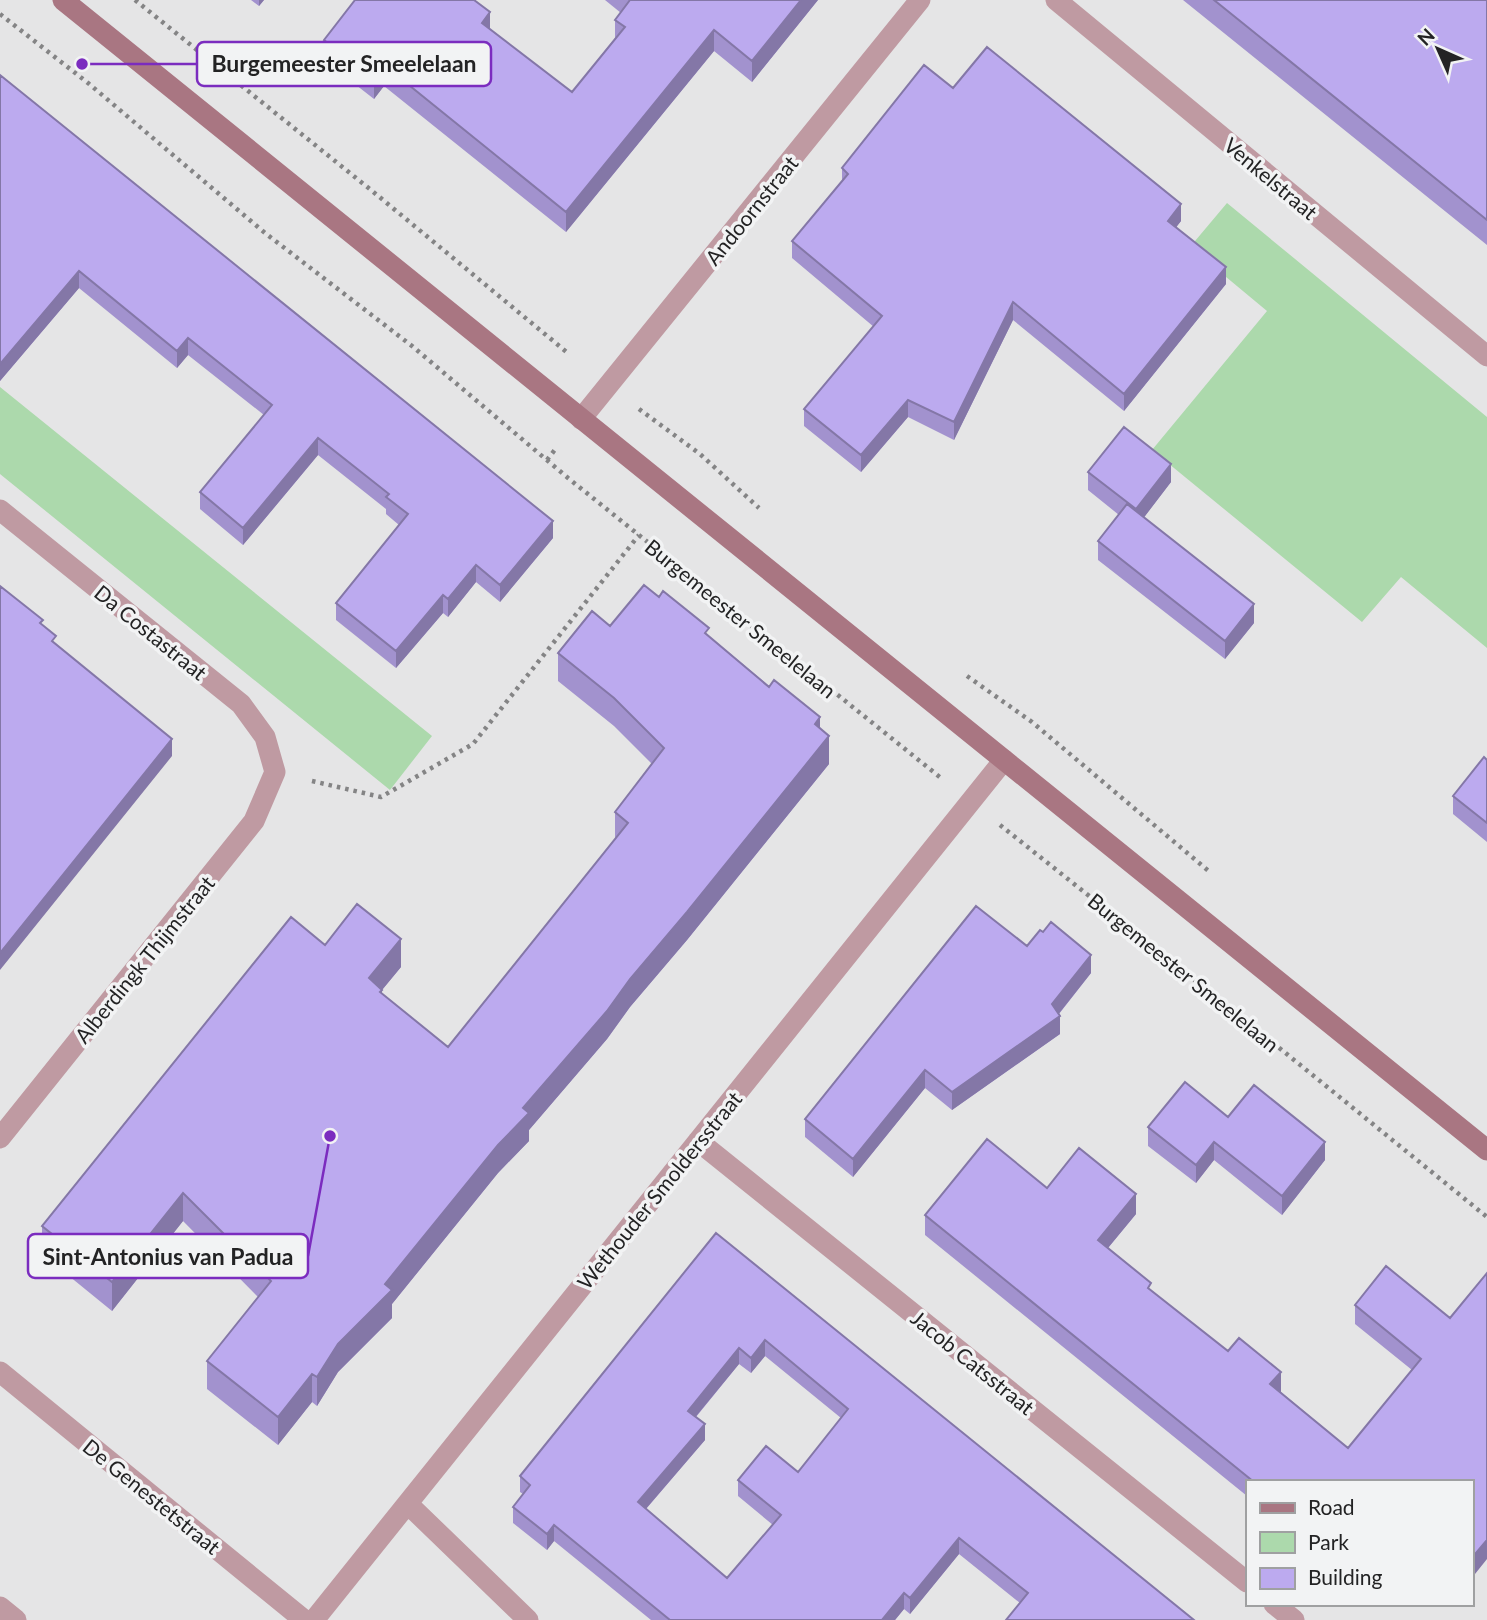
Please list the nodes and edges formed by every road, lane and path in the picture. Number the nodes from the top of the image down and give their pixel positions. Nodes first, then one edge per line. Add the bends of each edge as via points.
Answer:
1 (63, 0) edge
2 (920, 0) edge
3 (1056, 0) edge
4 (0, 13) edge
5 (1487, 356) edge
6 (581, 419) junction
7 (0, 510) edge
8 (639, 535) junction
9 (1004, 760) junction
10 (275, 772) junction
11 (971, 802) junction
12 (0, 1138) edge
13 (698, 1141) junction
14 (1487, 1150) edge
15 (1487, 1217) edge
16 (0, 1372) edge
17 (408, 1504) junction
18 (1246, 1582) edge
19 (1276, 1606) edge
20 (0, 1607) edge
21 (16, 1620) edge
22 (303, 1620) edge
23 (314, 1620) edge
24 (528, 1620) edge
25 (1294, 1620) edge

1 - 6 street
2 - 6 street, Andoornstraat
3 - 5 street, Venkelstraat
4 - 8 path, Burgemeester Smeelelaan
6 - 9 street
7 - 10 street, Da Costastraat via 240,704 265,737
8 - 10 path via 473,744 381,797
8 - 11 path, Burgemeester Smeelelaan
9 - 11 street, Wethouder Smoldersstraat
9 - 14 street
10 - 12 street, Alberdingk Thijmstraat via 254,821
11 - 13 street, Wethouder Smoldersstraat
11 - 15 path, Burgemeester Smeelelaan
13 - 17 street, Wethouder Smoldersstraat
13 - 18 street, Jacob Catsstraat
16 - 22 street, De Genestetstraat
17 - 23 street, Wethouder Smoldersstraat
17 - 24 street
19 - 25 street
20 - 21 street

